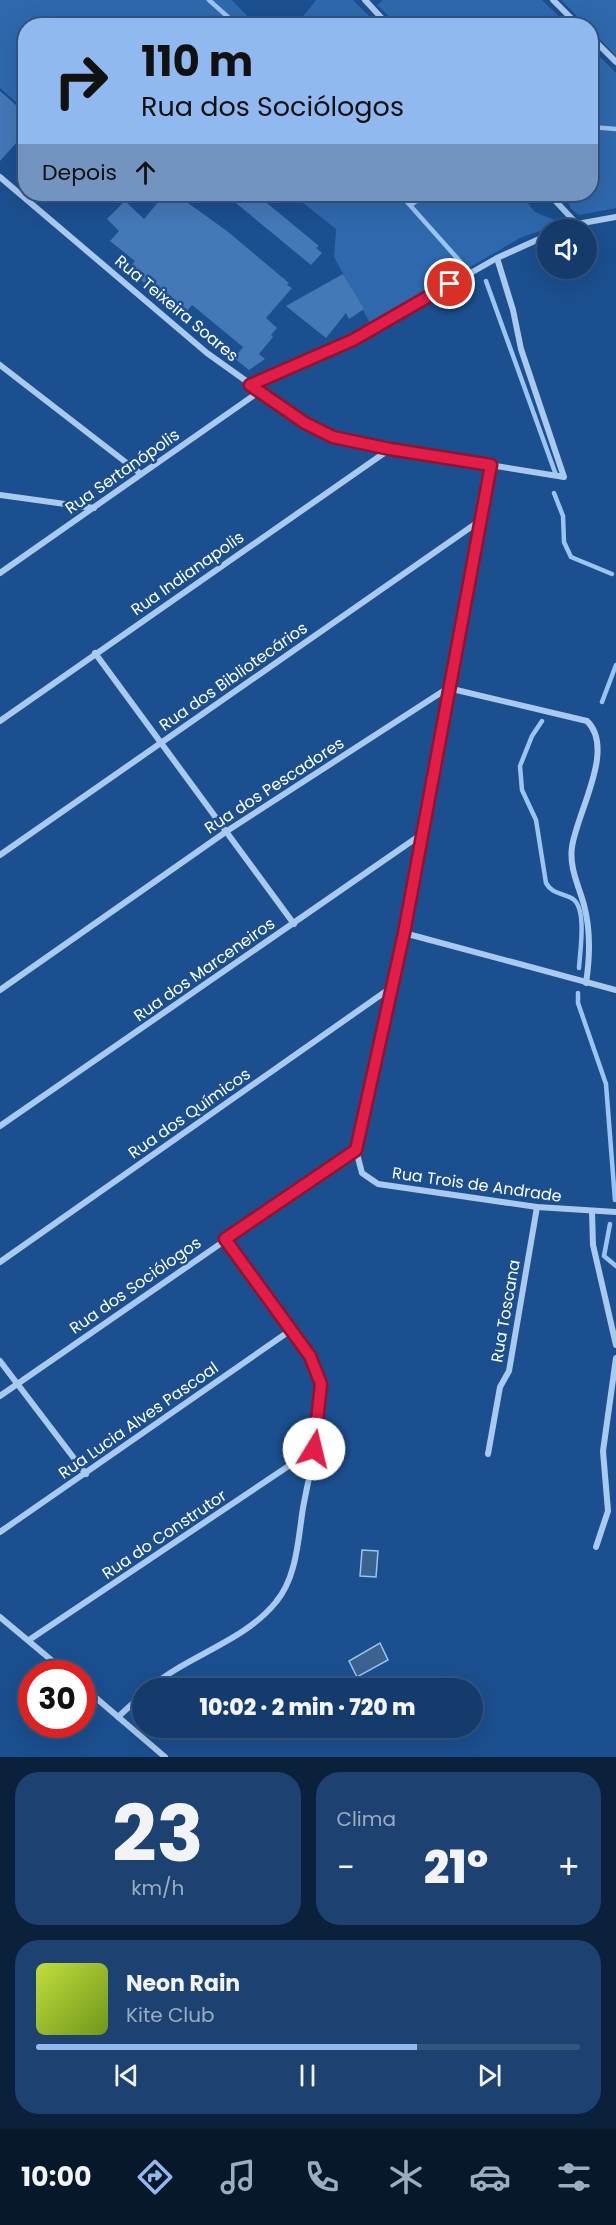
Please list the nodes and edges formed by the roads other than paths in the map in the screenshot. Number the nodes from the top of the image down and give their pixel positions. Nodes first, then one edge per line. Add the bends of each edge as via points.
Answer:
1 (365, 0) edge
2 (553, 0) edge
3 (382, 18) edge
4 (571, 18) edge
5 (598, 44) edge
6 (616, 62) edge
7 (0, 177) edge
8 (18, 192) edge
9 (28, 201) edge
10 (556, 201) edge
11 (616, 217) edge
12 (572, 219) edge
13 (597, 220) edge
14 (537, 240) edge
15 (497, 258) junction
16 (0, 364) edge
17 (250, 385) junction
18 (260, 391) junction
19 (390, 449) junction
20 (491, 465) junction
21 (141, 474) junction
22 (0, 495) edge
23 (94, 508) junction
24 (481, 520) junction
25 (0, 573) edge
26 (95, 653) junction
27 (448, 688) junction
28 (0, 721) edge
29 (160, 742) junction
30 (226, 831) junction
31 (422, 834) junction
32 (0, 855) edge
33 (294, 924) junction
34 (404, 933) junction
35 (586, 983) junction
36 (393, 986) junction
37 (0, 990) edge
38 (616, 990) edge
39 (0, 1126) edge
40 (356, 1150) junction
41 (537, 1207) junction
42 (592, 1212) junction
43 (616, 1212) edge
44 (225, 1239) junction
45 (0, 1262) edge
46 (291, 1330) junction
47 (616, 1345) edge
48 (616, 1358) edge
49 (0, 1361) edge
50 (16, 1384) junction
51 (0, 1396) edge
52 (314, 1449) junction
53 (488, 1454) dead end
54 (86, 1474) junction
55 (0, 1532) edge
56 (596, 1547) dead end
57 (0, 1617) edge
58 (29, 1640) junction
59 (53, 1660) edge
60 (167, 1678) edge
61 (96, 1698) edge
62 (132, 1704) edge
63 (118, 1717) junction
64 (165, 1757) edge

1 - 3 street
2 - 4 street
5 - 6 street
7 - 8 street, Rua Teixeira Soares
9 - 17 street, Rua Teixeira Soares
10 - 12 street
11 - 13 street
14 - 15 street
15 - 17 street via 353,340
15 - 20 street, Rua Teixeira Soares via 521,349 564,477
16 - 21 street
17 - 18 street, Rua Teixeira Soares
18 - 19 street, Rua Teixeira Soares via 305,423 333,437
18 - 21 street, Rua Sertanópolis
19 - 20 street, Rua Teixeira Soares
19 - 26 street, Rua Indianapolis
20 - 24 street
21 - 23 street, Rua Sertanópolis
22 - 23 street
23 - 25 street, Rua Sertanópolis
24 - 27 street
24 - 29 street, Rua dos Bibliotecários
26 - 28 street, Rua Indianapolis
26 - 29 street
27 - 30 street, Rua dos Pescadores
27 - 31 street
27 - 35 street via 587,721 594,727 600,742 595,781 578,820 571,858 590,938
29 - 30 street
29 - 32 street, Rua dos Bibliotecários
30 - 33 street
30 - 37 street, Rua dos Pescadores
31 - 33 street, Rua dos Marceneiros
31 - 34 street
33 - 39 street, Rua dos Marceneiros
34 - 35 street
34 - 36 street
35 - 38 street
36 - 40 street
36 - 45 street, Rua dos Químicos
40 - 41 street, Rua Trois de Andrade via 362,1173 378,1184
40 - 44 street, Rua dos Sociólogos
41 - 42 street, Rua Trois de Andrade
41 - 53 street, Rua Toscana via 509,1371 500,1387
42 - 43 street, Rua Trois de Andrade
42 - 47 street via 593,1245
44 - 46 street
44 - 50 street, Rua dos Sociólogos
46 - 52 street via 310,1356 321,1384
46 - 54 street, Rua Lucia Alves Pascoal
48 - 56 street via 603,1451 609,1511
49 - 50 street
50 - 51 street, Rua dos Sociólogos
50 - 54 street
52 - 58 street, Rua do Construtor
52 - 60 street via 287,1587 277,1602 248,1627
54 - 55 street, Rua Lucia Alves Pascoal
57 - 58 street
58 - 59 street
61 - 63 street
62 - 63 street
63 - 64 street

